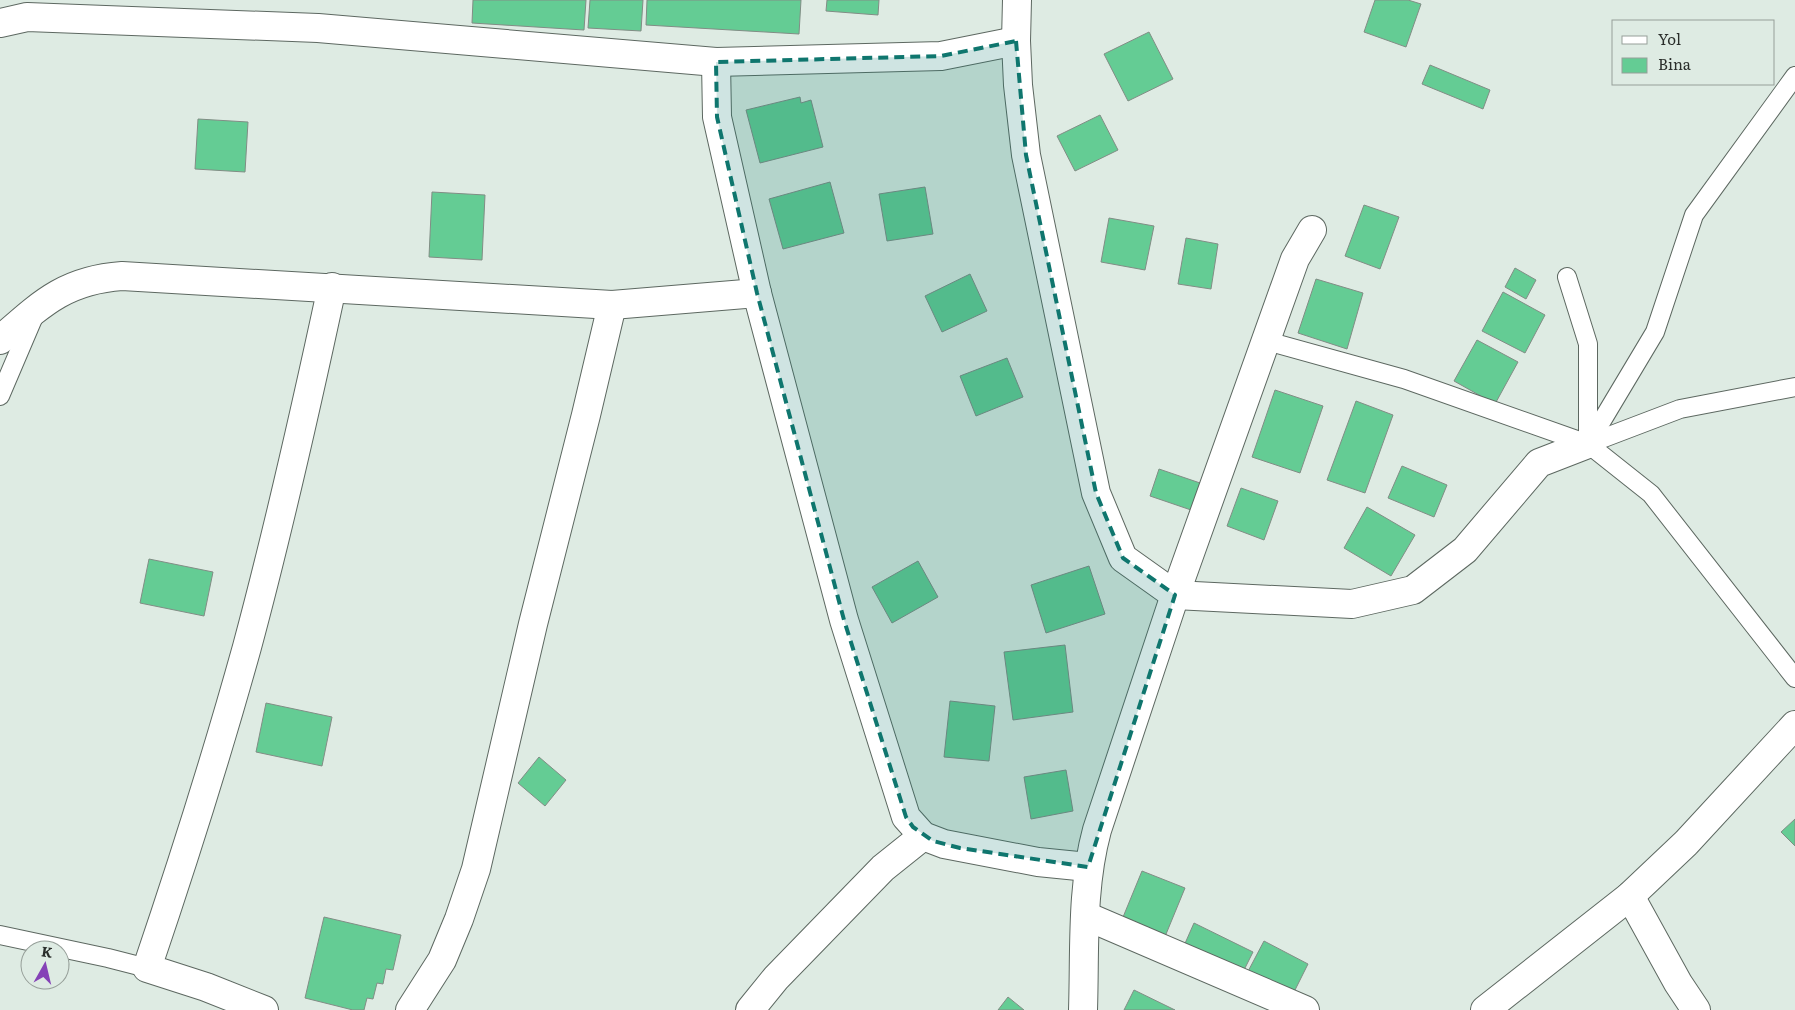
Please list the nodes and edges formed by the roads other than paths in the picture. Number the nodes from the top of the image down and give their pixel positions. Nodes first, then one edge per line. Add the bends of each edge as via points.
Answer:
1 (1017, 0) edge
2 (0, 23) edge
3 (1016, 41) junction
4 (716, 62) junction
5 (1795, 76) edge
6 (1312, 230) dead end
7 (1567, 277) dead end
8 (332, 287) junction
9 (756, 293) junction
10 (612, 304) junction
11 (39, 305) junction
12 (0, 340) edge
13 (1267, 342) junction
14 (1795, 388) edge
15 (0, 396) edge
16 (1588, 444) junction
17 (1175, 595) junction
18 (1795, 678) edge
19 (1795, 725) edge
20 (923, 836) junction
21 (1088, 867) junction
22 (1630, 896) junction
23 (1086, 916) junction
24 (0, 935) edge
25 (148, 968) junction
26 (264, 1010) edge
27 (410, 1010) edge
28 (750, 1010) edge
29 (1083, 1010) edge
30 (1305, 1010) edge
31 (1485, 1010) edge
32 (1696, 1010) edge

1 - 3 street
2 - 4 street via 27,17 318,28
3 - 4 street via 941,56
3 - 17 street via 1026,155 1096,493 1123,558
4 - 9 street via 717,117
5 - 16 lane via 1694,215 1655,332
6 - 13 street via 1295,259
7 - 16 lane via 1588,344
8 - 10 street
8 - 11 street via 103,277 61,291
8 - 25 street via 285,500 247,647
9 - 10 street
9 - 20 street via 844,620 906,817
10 - 27 street via 476,869 442,960
11 - 12 street
11 - 15 lane
13 - 16 lane via 1404,379
13 - 17 street
14 - 16 lane via 1680,409
16 - 17 street via 1539,463 1465,550 1413,590 1352,604
16 - 18 lane via 1651,494
17 - 21 street via 1097,830
19 - 22 street via 1686,843
20 - 21 street via 960,848
20 - 28 street via 883,868 776,978
21 - 23 street
22 - 31 street
22 - 32 street
23 - 29 street
23 - 30 street
24 - 25 lane
25 - 26 street via 206,986

